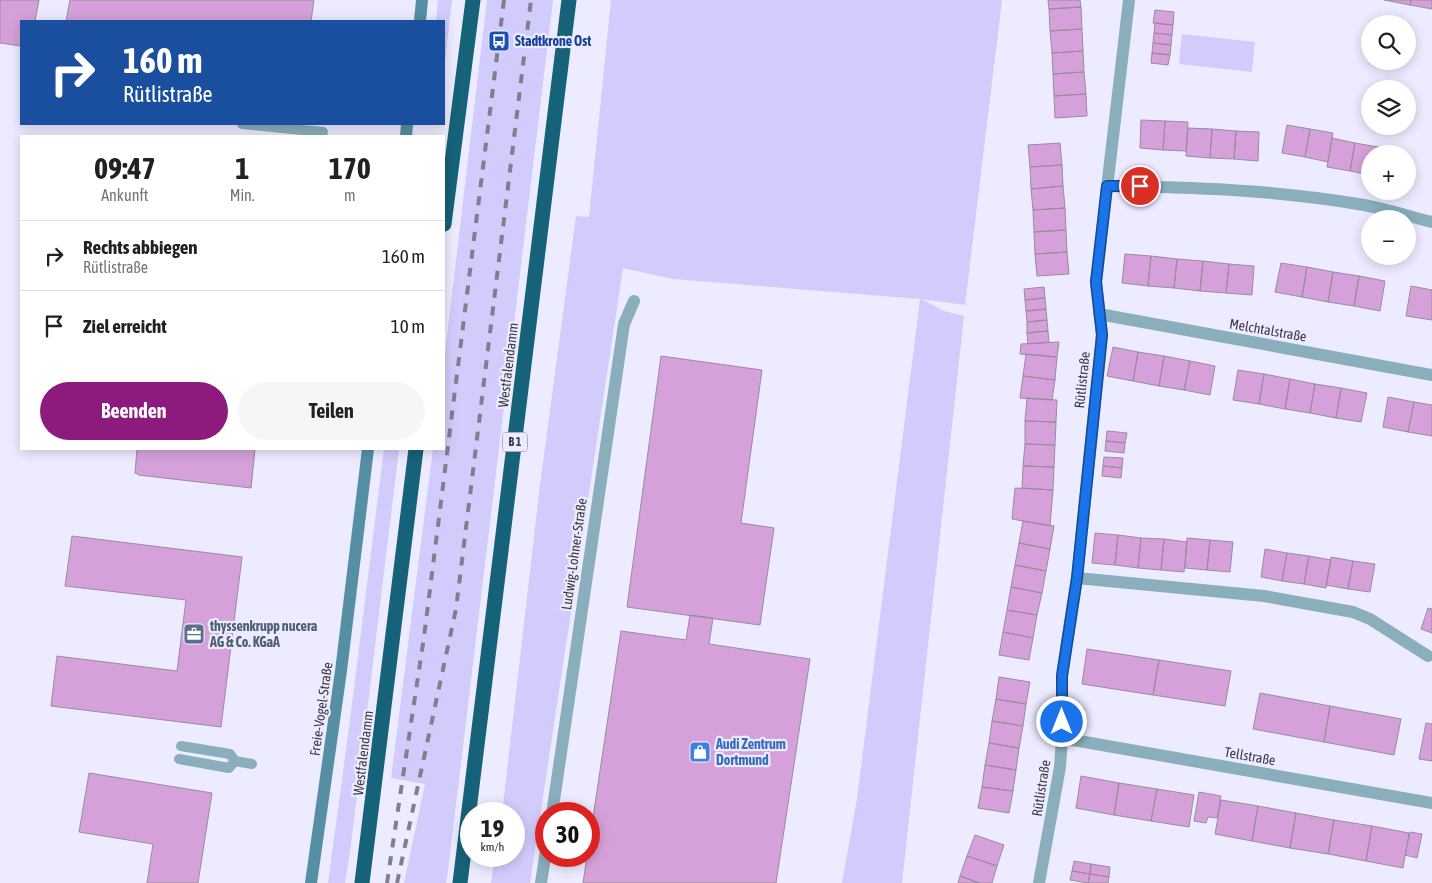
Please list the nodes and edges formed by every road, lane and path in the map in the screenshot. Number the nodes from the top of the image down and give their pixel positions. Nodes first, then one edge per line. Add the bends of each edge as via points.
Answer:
1 (422, 0) edge
2 (473, 0) edge
3 (569, 0) edge
4 (1129, 0) edge
5 (420, 20) edge
6 (252, 125) edge
7 (323, 132) dead end
8 (1107, 186) junction
9 (445, 216) edge
10 (1432, 222) edge
11 (634, 301) dead end
12 (1099, 314) junction
13 (1432, 375) edge
14 (368, 450) edge
15 (416, 450) edge
16 (1077, 578) junction
17 (1428, 656) dead end
18 (1062, 738) junction
19 (181, 746) dead end
20 (179, 759) dead end
21 (235, 761) junction
22 (252, 764) dead end
23 (554, 802) edge
24 (1432, 803) edge
25 (544, 867) edge
26 (311, 883) edge
27 (362, 883) edge
28 (460, 883) edge
29 (541, 883) edge
30 (1039, 883) edge

1 - 5 street
2 - 9 highway
3 - 28 highway, Westfalendamm / B 1
4 - 8 street, Rütlistraße
6 - 7 lane
8 - 10 street via 1269,192 1360,204
8 - 12 street, Rütlistraße via 1096,282
11 - 23 street, Ludwig-Lohner-Straße via 624,324
12 - 13 street, Melchtalstraße
12 - 16 street, Rütlistraße via 1102,335
14 - 26 street, Freie-Vogel-Straße
15 - 27 highway, Westfalendamm
16 - 17 street via 1264,596 1353,612 1370,619
16 - 18 street, Rütlistraße via 1062,676
18 - 24 street, Tellstraße
18 - 30 street, Rütlistraße via 1060,767
19 - 21 lane via 230,754
20 - 21 lane via 229,768
21 - 22 lane
25 - 29 street

